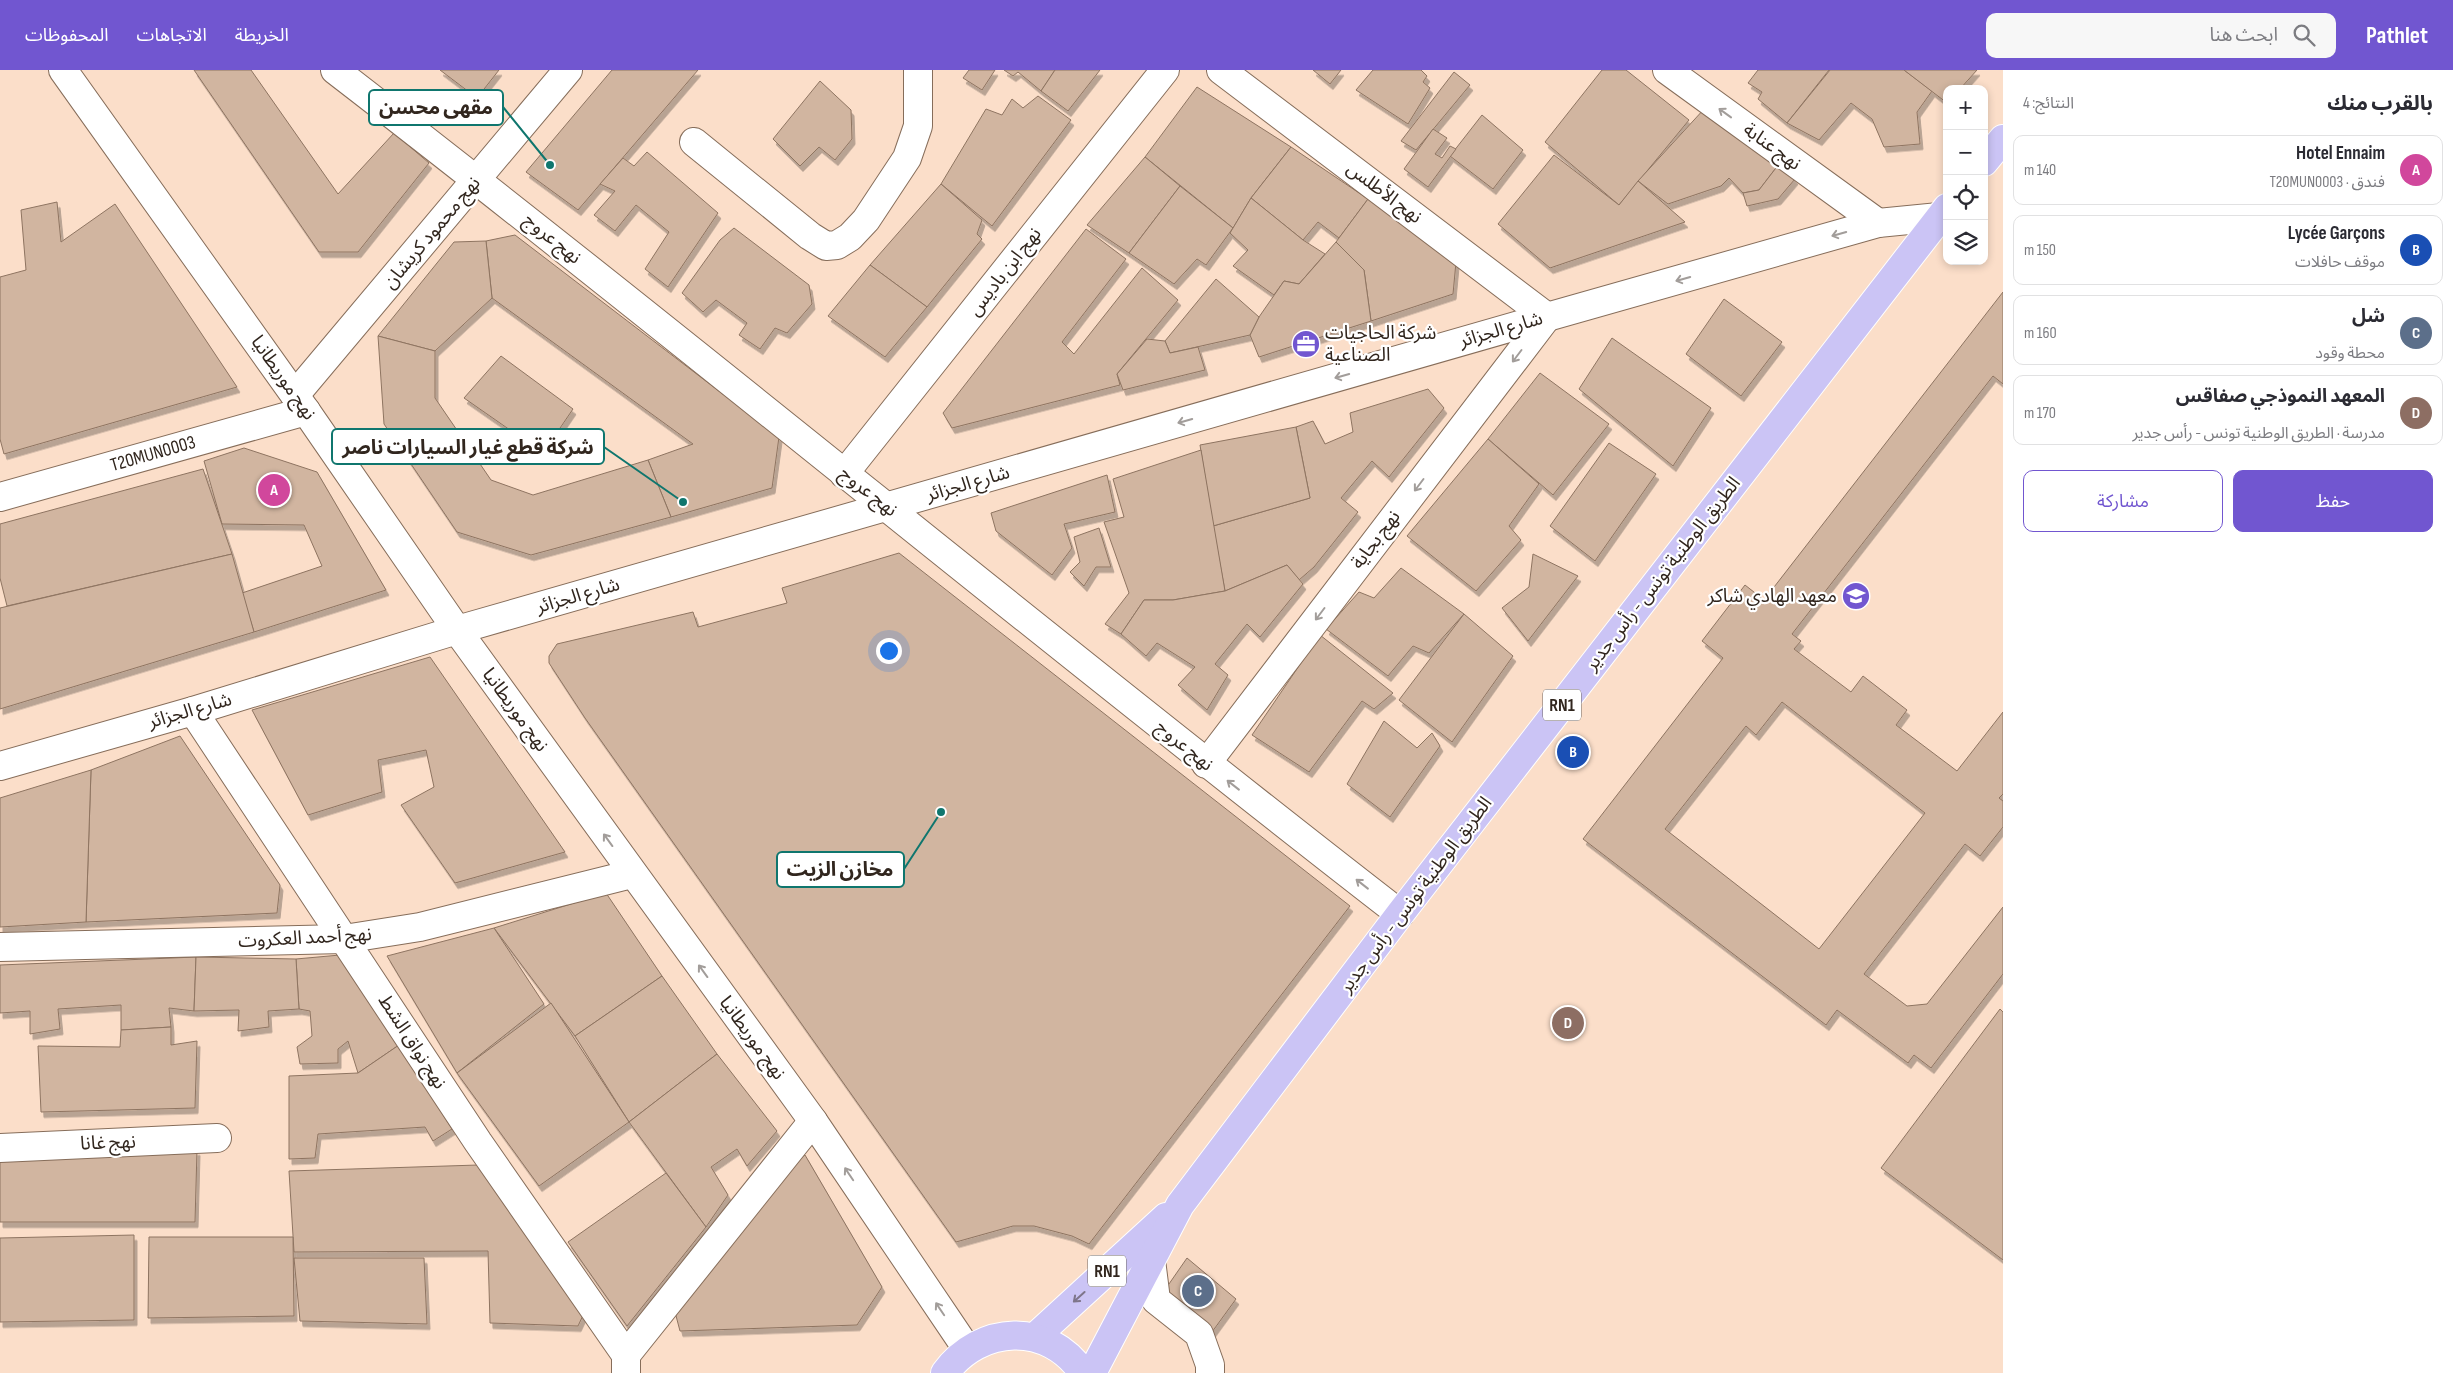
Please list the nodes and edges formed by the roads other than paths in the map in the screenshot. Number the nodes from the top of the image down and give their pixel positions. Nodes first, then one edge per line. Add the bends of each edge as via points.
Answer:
1 (63, 70) edge
2 (336, 70) edge
3 (568, 70) edge
4 (918, 70) edge
5 (1165, 70) edge
6 (1221, 70) edge
7 (1667, 70) edge
8 (2003, 139) edge
9 (694, 142) dead end
10 (1988, 157) edge
11 (477, 179) junction
12 (1943, 212) edge
13 (1878, 223) junction
14 (1547, 317) junction
15 (301, 403) junction
16 (844, 474) junction
17 (0, 497) edge
18 (889, 507) junction
19 (457, 630) junction
20 (193, 711) junction
21 (1206, 764) junction
22 (0, 766) edge
23 (632, 874) junction
24 (1400, 914) junction
25 (344, 939) junction
26 (0, 947) edge
27 (813, 1121) junction
28 (217, 1138) dead end
29 (0, 1148) edge
30 (1180, 1205) junction
31 (1151, 1260) junction
32 (1035, 1337) junction
33 (967, 1349) junction
34 (626, 1364) edge
35 (945, 1373) edge
36 (1083, 1373) edge
37 (1092, 1373) edge
38 (1210, 1373) edge

1 - 15 street, نهج موريطانيا
2 - 11 street, نهج عروج
3 - 11 street, نهج محمود كريشان
4 - 9 street via 918,126 907,158 866,220 837,245 826,246 810,236
5 - 16 street, نهج ابن باديس
6 - 14 street, نهج الأطلس
13 -> 7 street, نهج عنابة
8 - 10 main road
11 - 15 street, نهج محمود كريشان
11 - 16 street, نهج عروج
12 - 13 street, شارع الجزائر
12 - 24 main road, الطريق الوطنية تونس - رأس جدير / RN1
13 -> 14 street, شارع الجزائر
14 -> 18 street, شارع الجزائر
14 -> 21 street, نهج بجاية
15 - 17 street, T20MUN0003
15 - 19 street, نهج موريطانيا
16 - 18 street, نهج عروج
18 - 19 street, شارع الجزائر
18 - 21 street, نهج عروج
19 - 20 street, شارع الجزائر
23 -> 19 street, نهج موريطانيا
20 - 22 street, شارع الجزائر
20 - 25 street, نهج نواق الشط
24 -> 21 street, نهج عروج
23 - 25 street, نهج أحمد العكروت via 420,927
27 -> 23 street, نهج موريطانيا
24 - 30 main road, الطريق الوطنية تونس - رأس جدير / RN1
25 - 26 street, نهج أحمد العكروت
25 - 34 street, نهج نواق الشط
33 -> 27 street, نهج موريطانيا
27 - 34 street
28 - 29 street, نهج غانا
30 - 31 main road, الطريق الوطنية تونس - رأس جدير / RN1
30 -> 32 main road, الطريق الوطنية تونس - رأس جدير / RN1
31 - 37 main road, الطريق الوطنية تونس - رأس جدير / RN1
31 - 38 street via 1156,1300 1199,1334
32 - 33 main road via 1011,1335
32 - 36 main road via 1057,1347 1075,1361
33 - 35 main road

